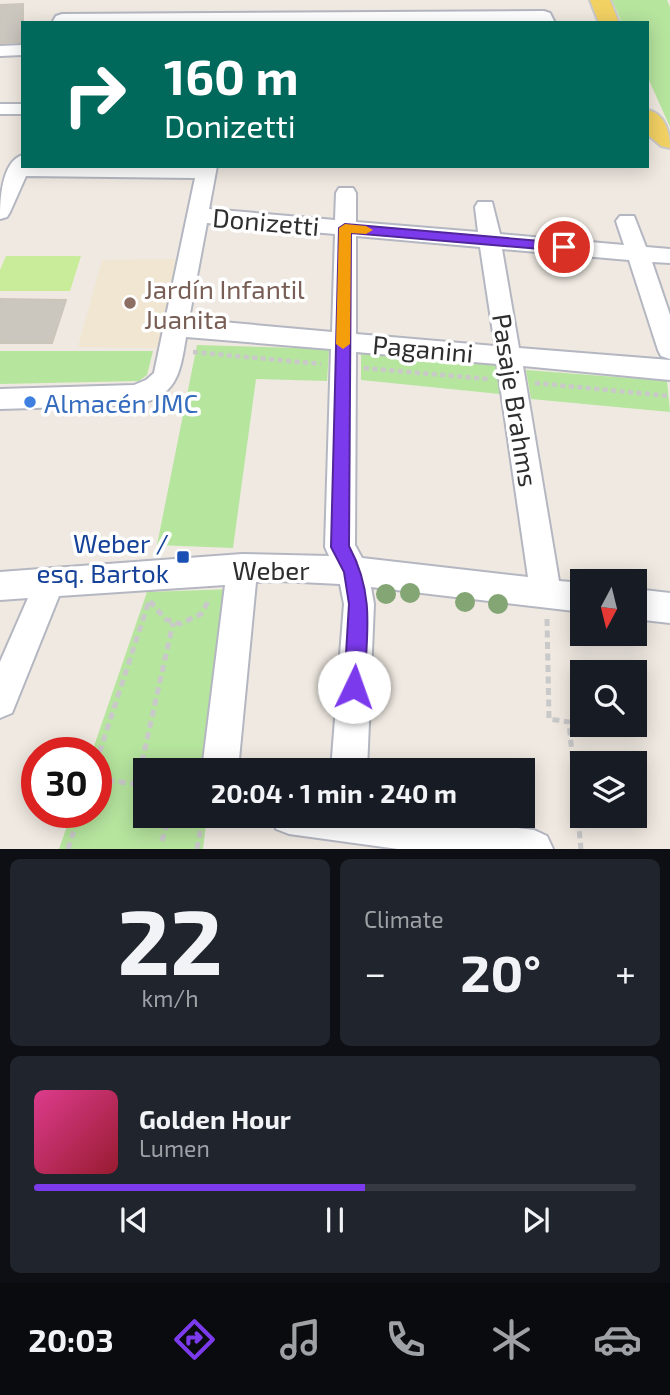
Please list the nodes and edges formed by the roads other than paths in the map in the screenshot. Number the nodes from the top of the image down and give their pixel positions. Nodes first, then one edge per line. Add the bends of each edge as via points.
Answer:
1 (600, 0) edge
2 (85, 3) dead end
3 (61, 21) edge
4 (546, 21) edge
5 (608, 21) edge
6 (21, 50) edge
7 (0, 51) edge
8 (0, 108) edge
9 (21, 109) edge
10 (649, 119) edge
11 (670, 141) edge
12 (21, 165) edge
13 (160, 168) edge
14 (206, 169) edge
15 (5, 191) edge
16 (346, 193) dead end
17 (485, 207) dead end
18 (0, 212) edge
19 (197, 215) junction
20 (627, 221) dead end
21 (345, 228) junction
22 (491, 240) junction
23 (638, 253) junction
24 (670, 256) edge
25 (174, 338) junction
26 (670, 350) edge
27 (343, 354) junction
28 (510, 356) junction
29 (670, 370) edge
30 (157, 387) joint
31 (0, 399) edge
32 (353, 571) junction
33 (241, 577) junction
34 (50, 582) junction
35 (0, 586) edge
36 (546, 593) junction
37 (570, 596) edge
38 (648, 605) edge
39 (670, 608) edge
40 (0, 701) edge
41 (221, 758) edge
42 (350, 758) edge
43 (403, 828) edge
44 (534, 849) edge

1 - 5 main road
2 - 3 street via 69,4
3 - 4 street via 146,10 544,16
6 - 7 street
8 - 9 street
10 - 11 main road
12 - 15 street
13 - 14 street
14 - 19 street
15 - 18 street
16 - 21 street
17 - 22 street, Pasaje Brahms
19 - 21 street, Donizetti
19 - 25 street
20 - 23 street
21 - 22 street, Donizetti
21 - 27 street
22 - 23 street, Donizetti
22 - 28 street, Pasaje Brahms
23 - 24 street, Donizetti
23 - 26 street
25 - 27 street, Paganini
25 - 30 street via 166,376
27 - 28 street, Paganini
27 - 32 street via 340,547
28 - 29 street, Paganini
28 - 36 street, Pasaje Brahms
30 - 31 street via 134,395
32 - 33 street, Weber
32 - 36 street, Weber
32 - 42 street via 359,604
33 - 34 street, Weber
33 - 41 street
34 - 35 street, Weber
34 - 40 street
36 - 37 street, Weber
38 - 39 street
43 - 44 street

